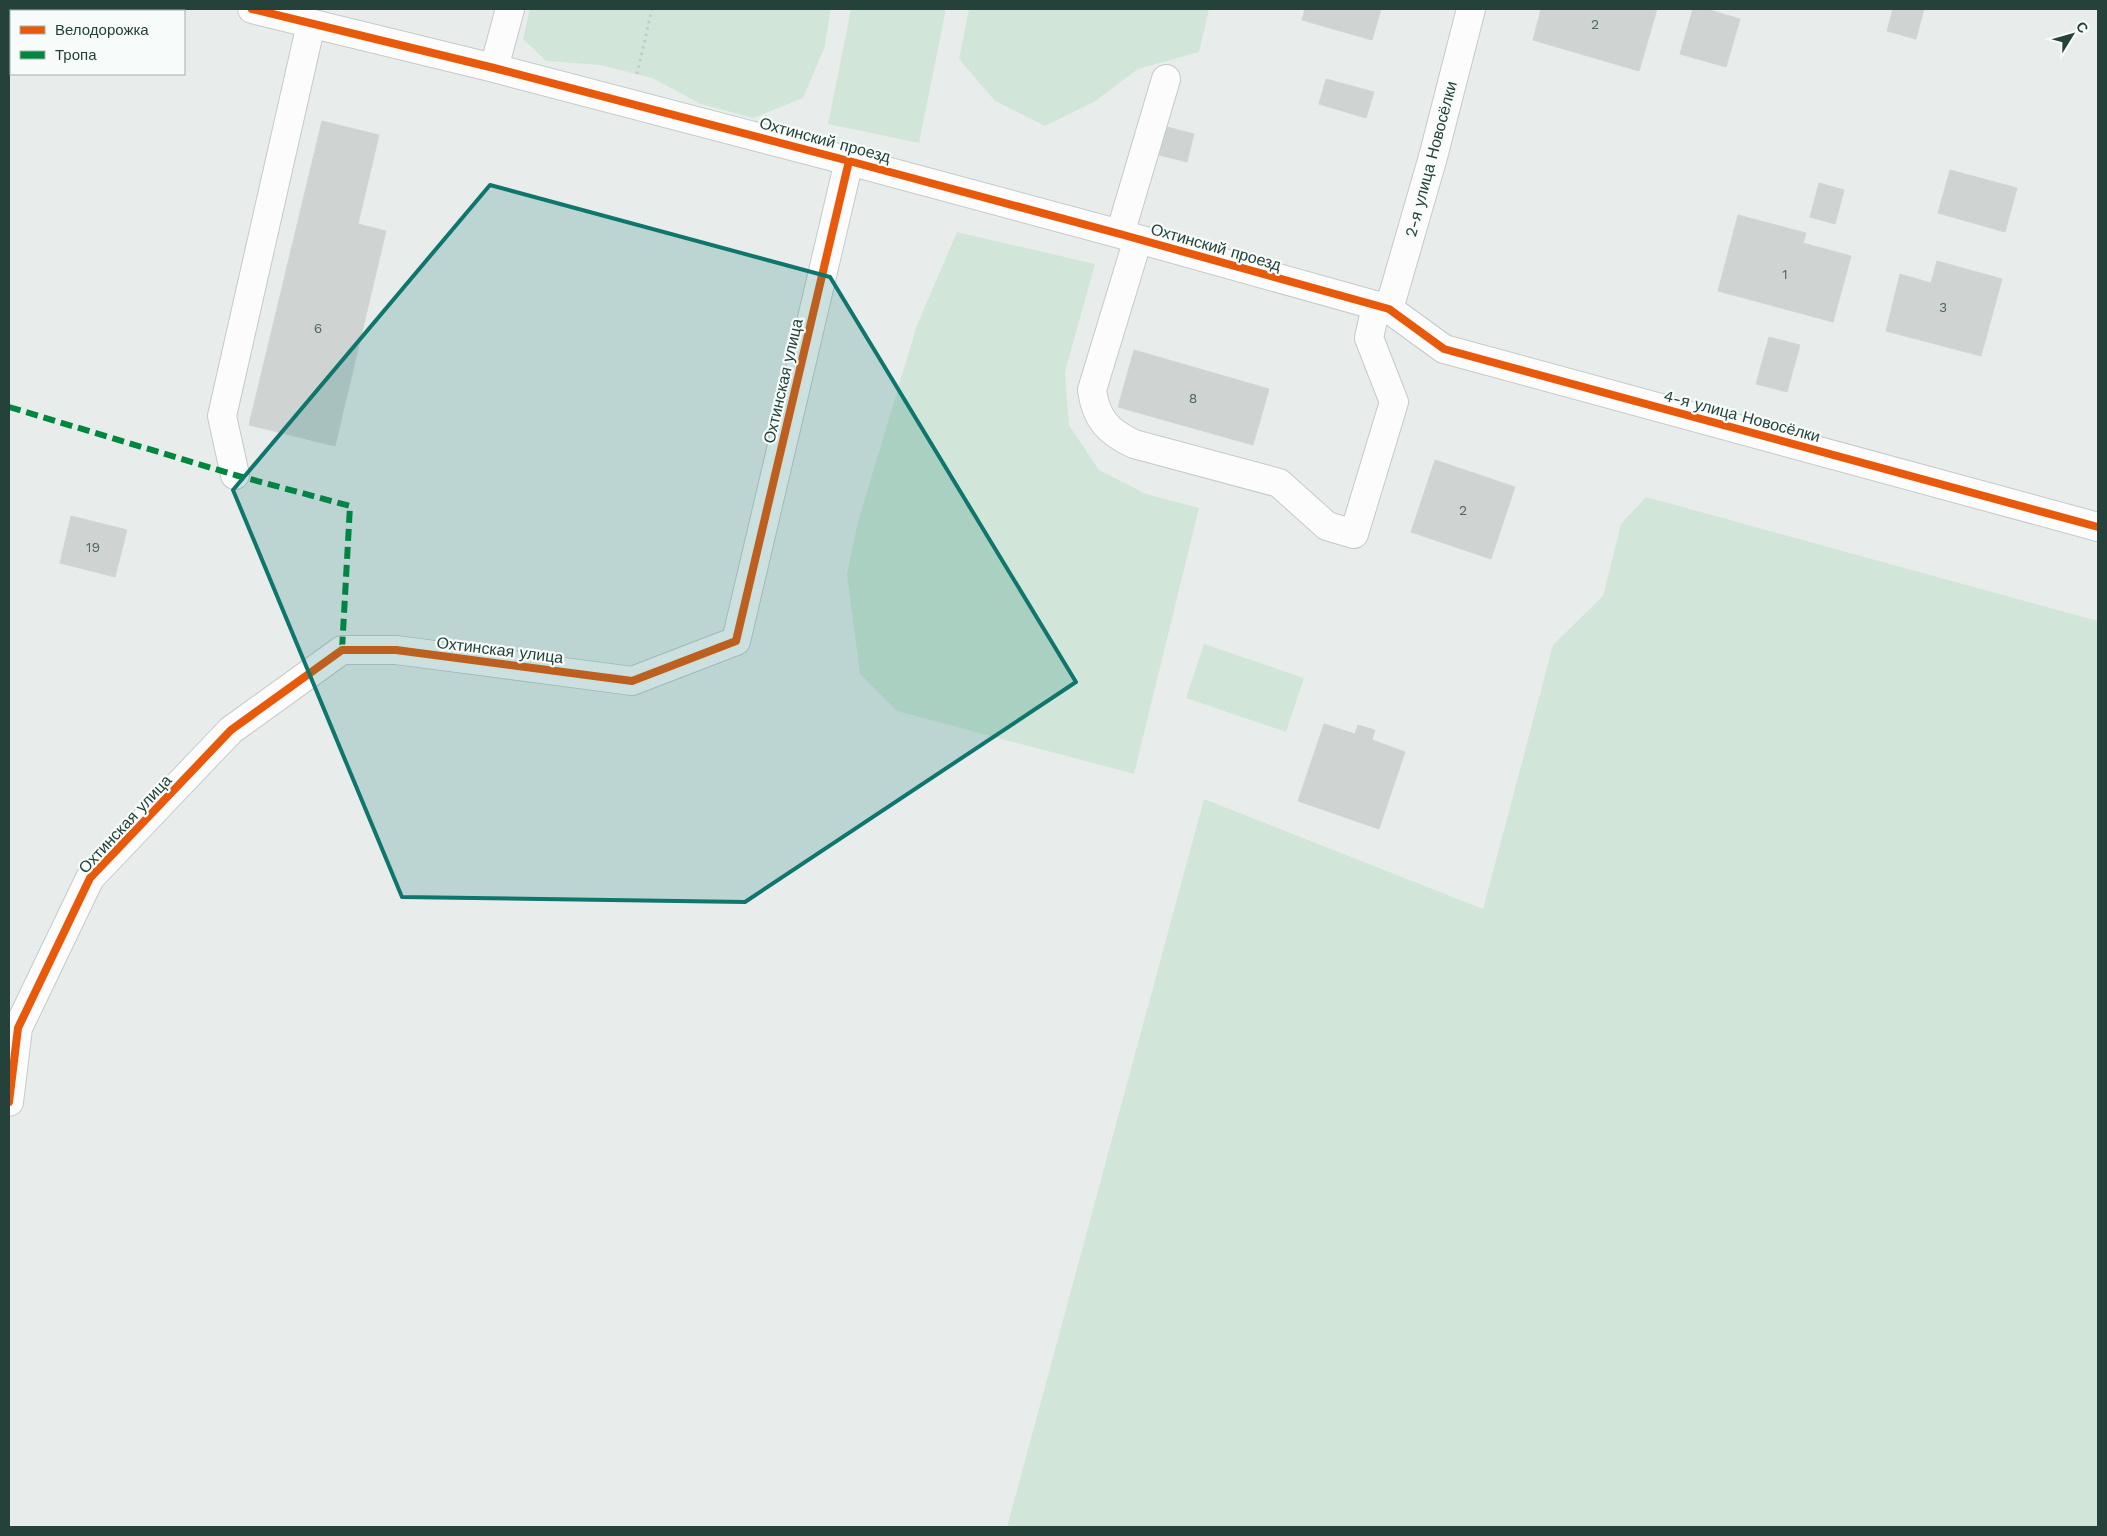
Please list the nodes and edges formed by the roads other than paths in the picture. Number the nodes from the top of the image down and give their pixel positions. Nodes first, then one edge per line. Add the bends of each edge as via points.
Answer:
1 (252, 9) edge
2 (510, 9) edge
3 (1471, 9) edge
4 (311, 24) junction
5 (494, 68) junction
6 (1166, 78) dead end
7 (849, 161) junction
8 (1130, 236) junction
9 (1382, 308) junction
10 (236, 475) dead end
11 (2098, 527) edge
12 (9, 1102) edge

1 - 4 street, Охтинский проезд
2 - 5 street
3 - 9 street, 2-я улица Новосёлки via 1433,157
4 - 5 street, Охтинский проезд
4 - 10 street via 222,416
5 - 7 street, Охтинский проезд
6 - 8 street
7 - 8 street, Охтинский проезд
7 - 12 street, Охтинская улица via 736,641 632,681 396,650 342,650 231,730 90,878 18,1028
8 - 9 street, Охтинский проезд
8 - 9 street, 2-я улица Новосёлки via 1092,390 1095,407 1106,426 1118,437 1134,444 1278,483 1327,526 1354,534 1394,402 1369,338
9 - 11 street, 4-я улица Новосёлки via 1444,349

